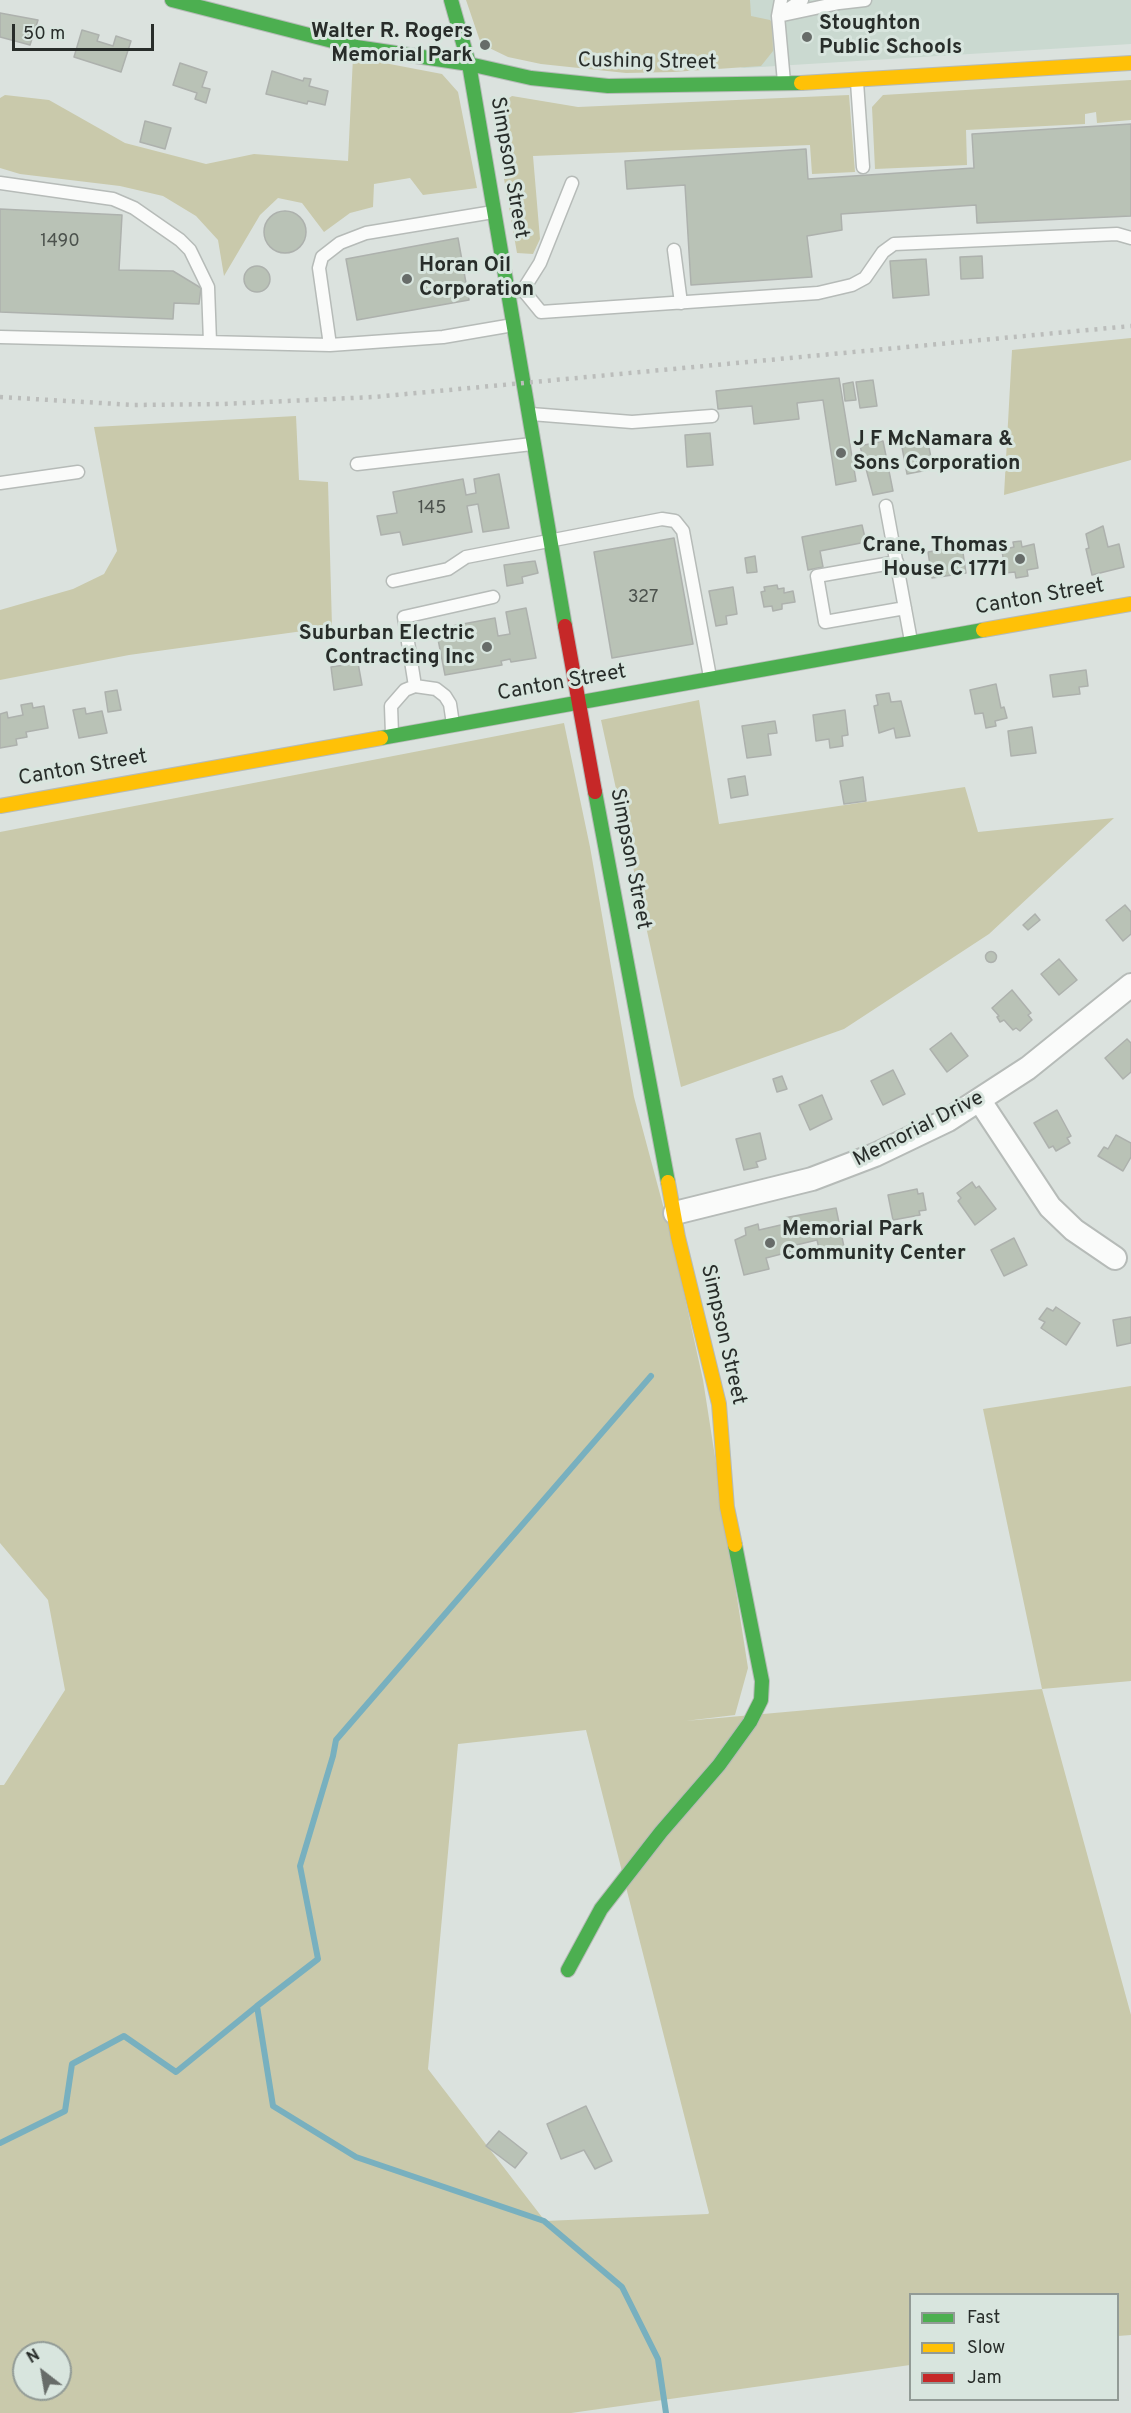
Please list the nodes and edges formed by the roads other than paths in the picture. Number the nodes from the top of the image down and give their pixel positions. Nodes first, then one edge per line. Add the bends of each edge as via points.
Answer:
1 (172, 0) edge
2 (451, 0) edge
3 (781, 0) edge
4 (802, 0) edge
5 (865, 0) edge
6 (778, 16) junction
7 (1131, 63) edge
8 (468, 64) junction
9 (857, 80) junction
10 (784, 84) junction
11 (863, 166) dead end
12 (0, 183) edge
13 (572, 183) dead end
14 (494, 212) junction
15 (1131, 238) edge
16 (674, 250) dead end
17 (523, 290) junction
18 (508, 292) junction
19 (681, 303) junction
20 (514, 325) junction
21 (0, 337) edge
22 (210, 342) junction
23 (330, 345) junction
24 (530, 414) junction
25 (712, 416) dead end
26 (535, 444) junction
27 (357, 464) dead end
28 (78, 472) dead end
29 (0, 483) edge
30 (886, 506) dead end
31 (551, 540) junction
32 (897, 562) junction
33 (393, 581) dead end
34 (493, 597) dead end
35 (1131, 604) edge
36 (905, 608) junction
37 (912, 642) junction
38 (711, 678) junction
39 (415, 686) junction
40 (578, 703) junction
41 (453, 725) junction
42 (393, 735) junction
43 (0, 806) edge
44 (1131, 985) edge
45 (980, 1101) junction
46 (675, 1213) junction
47 (1115, 1258) dead end
48 (568, 1970) dead end

1 - 8 street, Cushing Street via 356,47
2 - 8 street, Simpson Street
3 - 6 lane
4 - 6 lane
5 - 6 lane
6 - 10 lane
7 - 9 street, Cushing Street
8 - 10 street, Cushing Street via 531,78 609,86
8 - 14 street, Simpson Street
9 - 10 street, Cushing Street
9 - 11 lane
12 - 22 lane via 113,199 134,208 180,240 196,259 208,287
13 - 17 lane via 540,263
14 - 18 street, Simpson Street
14 - 23 lane via 366,233 340,243 322,257 318,268
15 - 19 lane via 1118,234 894,244 883,252 865,278 837,290
16 - 19 lane
17 - 18 lane
17 - 19 lane via 541,312
18 - 20 street, Simpson Street
20 - 23 lane via 443,337
20 - 24 street, Simpson Street
21 - 22 lane
22 - 23 lane
24 - 25 lane via 632,422
24 - 26 street, Simpson Street
26 - 27 lane
26 - 31 street, Simpson Street
28 - 29 lane
30 - 32 lane
31 - 33 lane via 466,557 448,569
31 - 38 lane via 662,519 680,524
31 - 40 street, Simpson Street
32 - 36 lane
32 - 36 lane via 817,576 825,622
34 - 39 lane via 404,617
35 - 37 street, Canton Street
36 - 37 lane
37 - 38 street, Canton Street
38 - 40 street, Canton Street
39 - 41 lane via 436,689 445,696
39 - 42 lane via 405,690 391,706
40 - 41 street, Canton Street
40 - 46 street, Simpson Street
41 - 42 street, Canton Street
42 - 43 street, Canton Street
44 - 45 street, Memorial Drive via 1070,1036
45 - 46 street, Memorial Drive via 928,1130 842,1168 786,1188
45 - 47 street via 1050,1207 1074,1230
46 - 48 street, Simpson Street via 712,1368 727,1507 761,1667 761,1700 719,1765 601,1909

